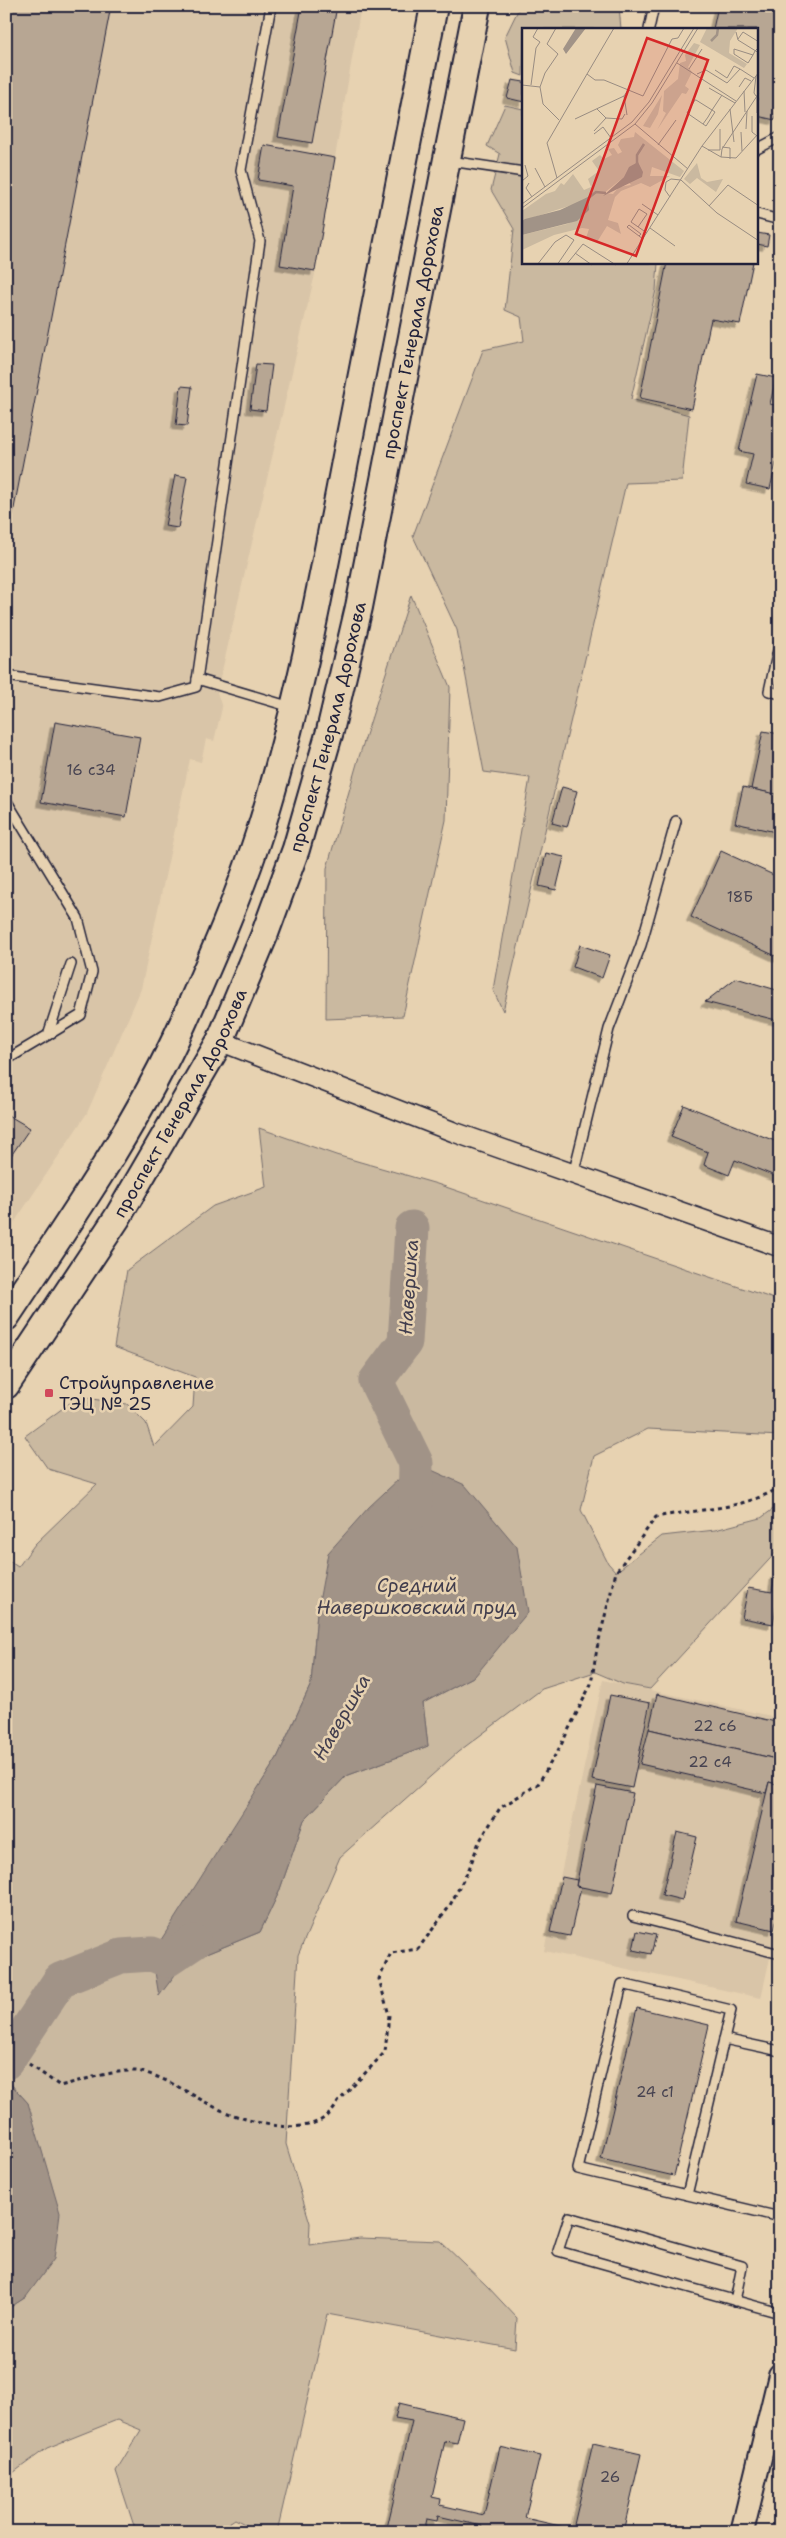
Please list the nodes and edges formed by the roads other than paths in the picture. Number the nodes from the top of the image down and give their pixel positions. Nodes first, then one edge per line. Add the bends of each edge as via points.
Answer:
1 (271, 6) edge
2 (434, 6) edge
3 (476, 6) edge
4 (654, 6) edge
5 (649, 28) edge
6 (780, 137) edge
7 (758, 148) edge
8 (446, 161) junction
9 (522, 172) edge
10 (758, 214) edge
11 (780, 220) edge
12 (780, 641) edge
13 (6, 676) edge
14 (197, 679) junction
15 (780, 694) edge
16 (294, 708) junction
17 (6, 800) edge
18 (676, 822) dead end
19 (71, 964) dead end
20 (48, 1035) junction
21 (220, 1041) junction
22 (6, 1060) edge
23 (574, 1175) junction
24 (780, 1247) edge
25 (10, 1304) edge
26 (6, 1386) edge
27 (633, 1916) dead end
28 (780, 1954) edge
29 (724, 2039) junction
30 (780, 2051) edge
31 (687, 2194) junction
32 (780, 2217) edge
33 (735, 2301) junction
34 (780, 2314) edge
35 (780, 2375) edge
36 (742, 2532) edge

1 - 14 lane via 241,170 260,241
2 - 16 main road, проспект Генерала Дорохова
3 - 8 main road, проспект Генерала Дорохова
4 - 5 lane
6 - 7 lane
8 - 9 lane
8 - 21 main road, проспект Генерала Дорохова via 359,607 330,731 296,849
10 - 11 lane
12 - 15 lane via 769,691
13 - 14 lane via 160,697 196,687
14 - 16 lane
16 - 25 main road, проспект Генерала Дорохова via 260,831 182,1026 135,1116 84,1200
17 - 20 lane via 78,918 92,972 81,1015
18 - 23 lane via 641,945 609,1029
19 - 20 lane
20 - 22 lane
21 - 23 street
21 - 26 main road, проспект Генерала Дорохова via 117,1218
23 - 24 street
27 - 28 lane
29 - 30 lane
29 - 31 lane
29 - 31 lane via 732,2010 622,1984 578,2169
31 - 32 lane
33 - 33 lane via 558,2250 569,2217 742,2266
33 - 34 lane
35 - 36 street

